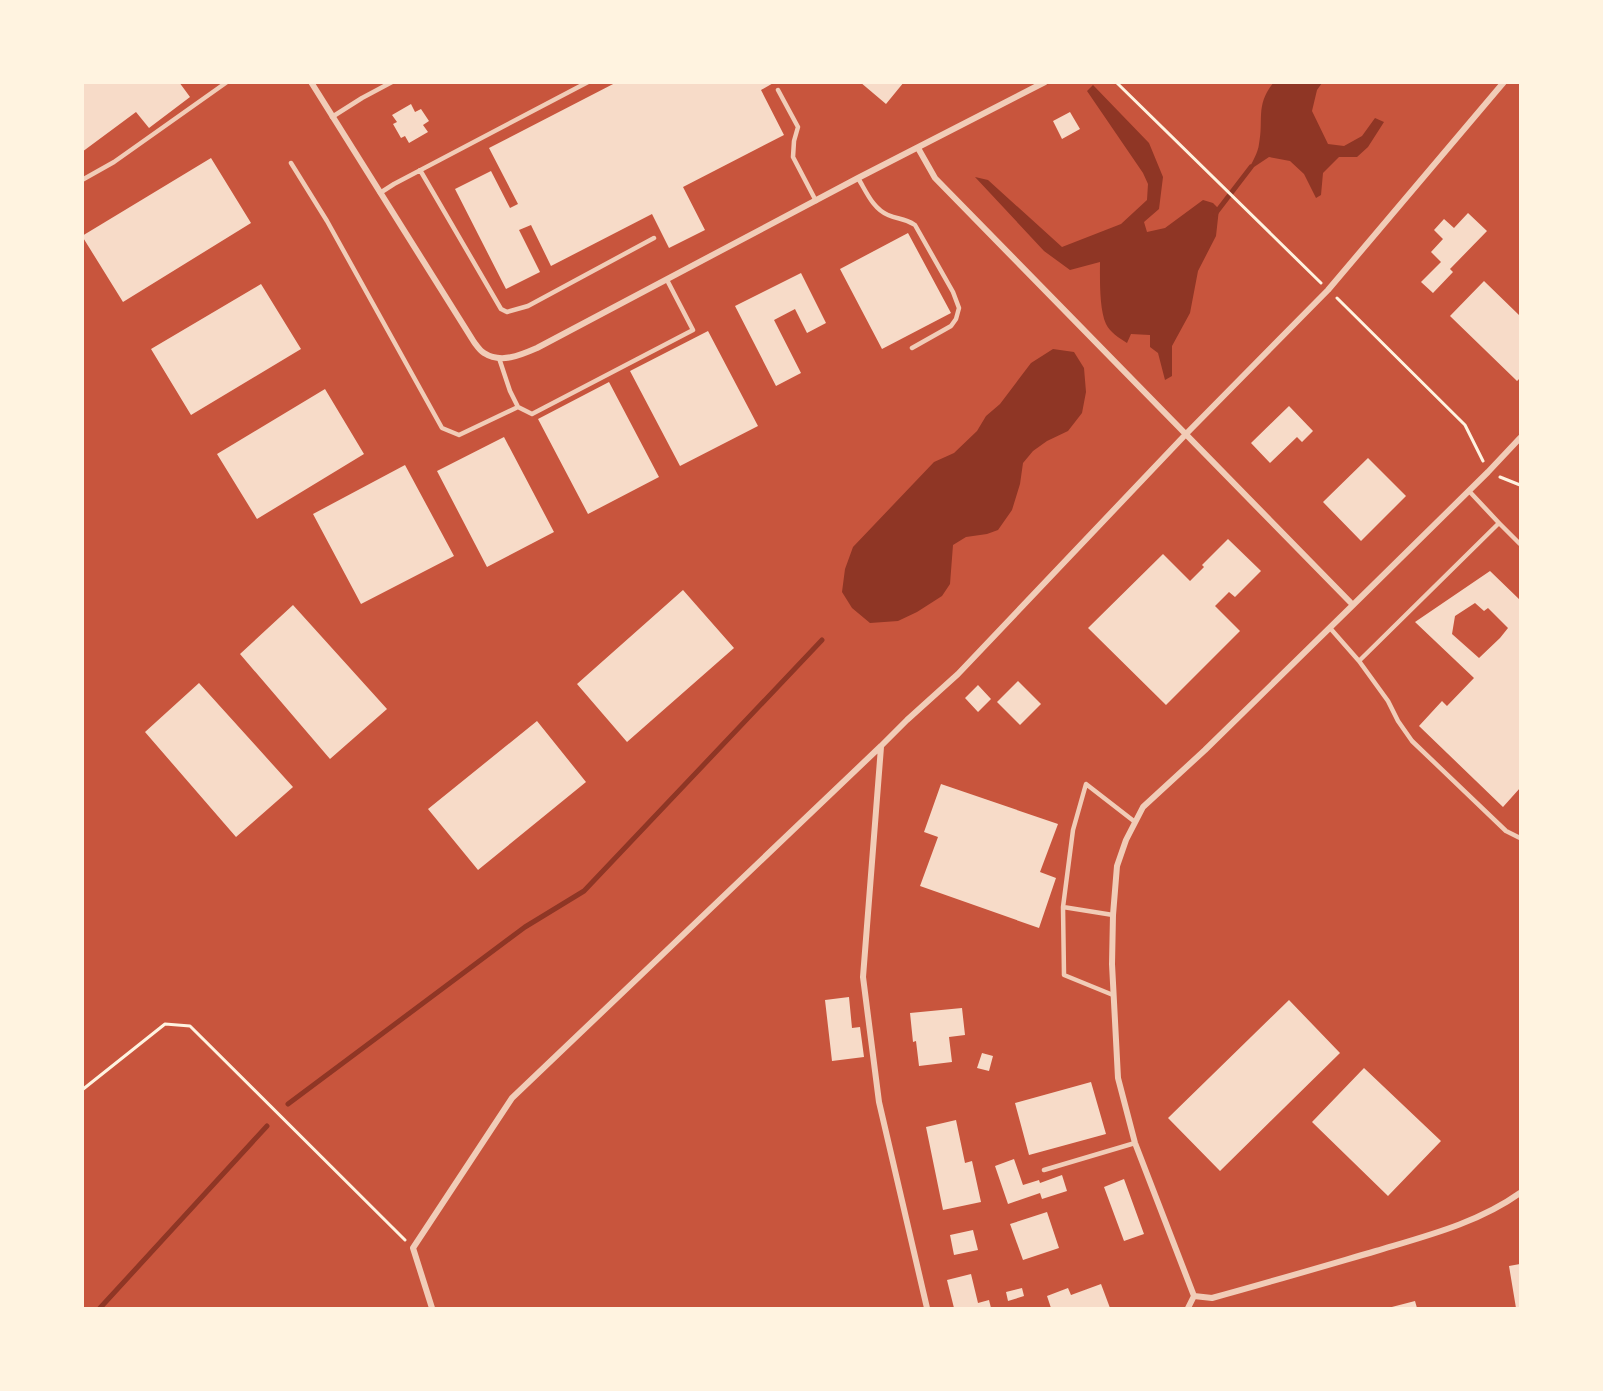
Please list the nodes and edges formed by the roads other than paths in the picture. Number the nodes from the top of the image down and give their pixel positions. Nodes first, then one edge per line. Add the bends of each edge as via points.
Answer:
1 (227, 82) edge
2 (311, 82) edge
3 (392, 82) edge
4 (588, 82) edge
5 (1045, 82) edge
6 (1504, 82) edge
7 (778, 90) dead end
8 (332, 117) junction
9 (918, 148) junction
10 (291, 163) dead end
11 (420, 170) junction
12 (858, 178) junction
13 (82, 180) edge
14 (380, 193) junction
15 (816, 201) junction
16 (654, 238) dead end
17 (667, 280) junction
18 (912, 348) dead end
19 (499, 358) junction
20 (518, 407) junction
21 (1186, 434) junction
22 (1521, 438) edge
23 (1469, 491) junction
24 (1499, 523) junction
25 (1521, 544) edge
26 (1353, 605) junction
27 (1330, 628) junction
28 (1359, 661) junction
29 (881, 747) junction
30 (1135, 822) junction
31 (1521, 838) edge
32 (1063, 907) junction
33 (1113, 915) junction
34 (1113, 995) junction
35 (1135, 1143) junction
36 (1044, 1170) dead end
37 (1521, 1193) edge
38 (1194, 1296) junction
39 (432, 1308) edge
40 (927, 1308) edge
41 (1188, 1308) edge

1 - 13 lane via 114,162
2 - 8 street
3 - 8 lane
4 - 11 lane
5 - 9 street
6 - 21 street via 1328,290
7 - 15 lane via 798,127 793,157
8 - 14 street
9 - 12 street
9 - 21 street via 935,178
10 - 20 lane via 442,428 459,435
11 - 14 lane
11 - 16 lane via 501,309 507,312 528,306
12 - 15 street
12 - 18 lane via 877,209 915,225 959,308 951,326
14 - 19 street via 474,342 485,354
15 - 17 street
17 - 19 street via 537,348
17 - 20 lane via 693,330 532,414
19 - 20 lane
21 - 26 street
21 - 29 street via 966,666
22 - 23 street
23 - 24 lane
23 - 26 street
24 - 25 lane
24 - 28 lane
26 - 27 street
27 - 28 lane
27 - 30 street via 1143,807
28 - 31 lane via 1412,741 1506,831
29 - 39 street via 512,1098 413,1248
29 - 40 street via 863,977 879,1102
30 - 32 lane via 1086,784 1073,830
30 - 33 street via 1117,866
32 - 33 lane
32 - 34 lane via 1064,975
33 - 34 street
34 - 35 street via 1118,1078
35 - 36 lane
35 - 38 street
37 - 38 street via 1476,1219 1416,1239 1212,1298
38 - 41 street

